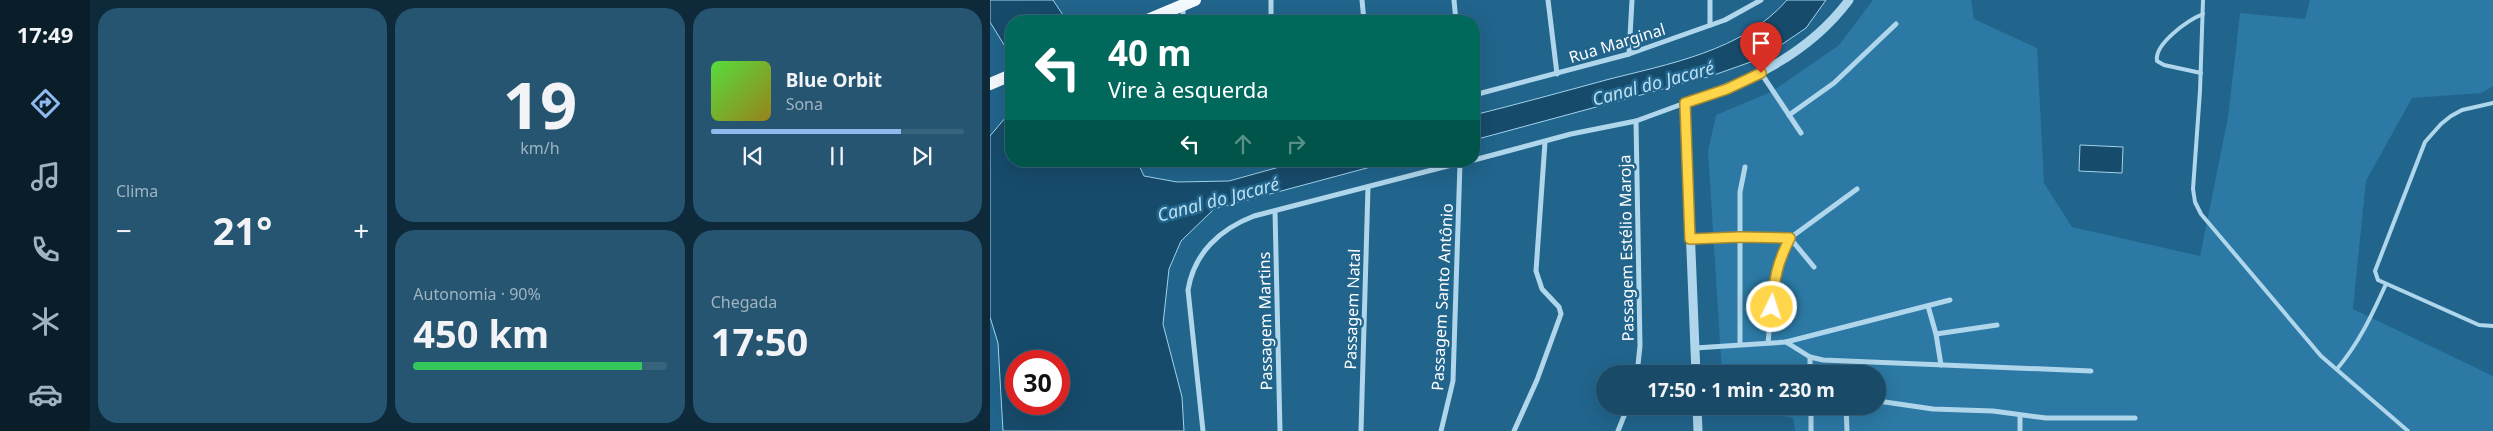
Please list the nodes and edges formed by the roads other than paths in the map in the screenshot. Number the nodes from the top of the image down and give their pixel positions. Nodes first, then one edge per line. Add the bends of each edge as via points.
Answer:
1 (1271, 0) edge
2 (1362, 0) edge
3 (1454, 0) edge
4 (1548, 0) edge
5 (1632, 0) edge
6 (1710, 0) edge
7 (1761, 0) edge
8 (1849, 0) edge
9 (2203, 0) edge
10 (1189, 3) edge
11 (2202, 14) junction
12 (1160, 15) edge
13 (1185, 15) edge
14 (1271, 15) edge
15 (1363, 15) edge
16 (1455, 15) edge
17 (1896, 24) dead end
18 (1710, 25) junction
19 (1629, 54) junction
20 (1761, 73) junction
21 (2201, 73) junction
22 (1557, 74) junction
23 (1005, 78) edge
24 (992, 83) edge
25 (1480, 93) edge
26 (1685, 103) junction
27 (2493, 103) edge
28 (1790, 115) junction
29 (1636, 121) junction
30 (1801, 133) dead end
31 (1545, 142) junction
32 (1480, 158) edge
33 (1445, 167) edge
34 (1460, 167) edge
35 (1745, 167) dead end
36 (1368, 187) junction
37 (1857, 189) dead end
38 (1275, 211) junction
39 (1740, 237) junction
40 (1790, 238) junction
41 (1690, 239) junction
42 (1814, 267) dead end
43 (2386, 284) junction
44 (1950, 300) dead end
45 (1928, 306) junction
46 (1997, 325) dead end
47 (2493, 326) edge
48 (1936, 334) junction
49 (1786, 342) junction
50 (1768, 343) junction
51 (1740, 344) junction
52 (1695, 348) junction
53 (1810, 357) junction
54 (1638, 365) edge
55 (1696, 365) edge
56 (1810, 365) edge
57 (1941, 365) junction
58 (2337, 369) junction
59 (2091, 371) dead end
60 (1886, 403) edge
61 (1624, 415) edge
62 (1698, 415) edge
63 (1811, 415) edge
64 (1846, 415) edge
65 (2020, 415) junction
66 (2134, 418) dead end
67 (1203, 431) edge
68 (1280, 431) edge
69 (1361, 431) edge
70 (1441, 431) edge
71 (1514, 431) edge
72 (1618, 431) edge
73 (1698, 431) edge
74 (1811, 431) edge
75 (1847, 431) edge
76 (2020, 431) edge
77 (2408, 431) edge

1 - 14 street
2 - 15 street
3 - 16 street
4 - 22 street
5 - 19 street
6 - 18 street
7 - 18 street, Rua Marginal
8 - 20 street via 1804,47
9 - 11 lane
10 - 12 main road
10 - 13 street
11 - 21 lane
11 - 21 lane via 2191,19 2162,45 2156,55 2159,63
17 - 28 street via 1834,83
18 - 19 street, Rua Marginal
19 - 22 street, Rua Marginal
20 - 26 street
20 - 28 street
21 - 58 lane via 2193,189 2201,214 2321,356
22 - 25 street, Rua Marginal
23 - 24 main road
26 - 29 street
26 - 41 street
27 - 43 lane via 2451,116 2425,142 2377,264 2376,277
28 - 30 street
29 - 31 street
29 - 54 street, Passagem Estélio Maroja
31 - 32 street
31 - 71 street via 1536,271 1542,289 1561,314 1538,380
33 - 36 street
34 - 70 street, Passagem Santo Antônio via 1453,381
35 - 39 street via 1740,192
36 - 38 street
36 - 69 street, Passagem Natal
37 - 40 street
38 - 67 street via 1242,221 1223,232 1200,255 1190,276 1188,305
38 - 68 street, Passagem Martins
39 - 40 street
39 - 41 street
39 - 51 street
40 - 42 street
40 - 50 street via 1779,260 1774,281
41 - 52 street
43 - 47 lane via 2478,325
43 - 58 lane via 2366,329
44 - 45 street
45 - 48 street
45 - 49 street
46 - 48 street
48 - 57 street
49 - 50 street
49 - 53 street
50 - 51 street
51 - 52 street
52 - 55 street
53 - 56 street
53 - 57 street
57 - 59 street
58 - 77 lane
60 - 65 street
61 - 72 street
62 - 73 street
63 - 74 street
64 - 75 street
65 - 66 street
65 - 76 street

